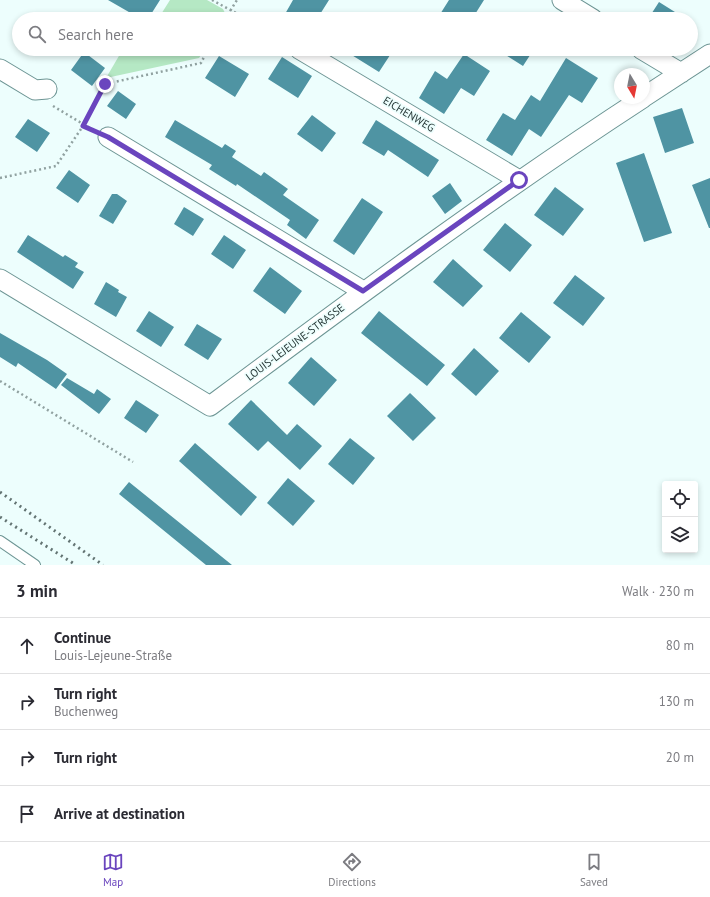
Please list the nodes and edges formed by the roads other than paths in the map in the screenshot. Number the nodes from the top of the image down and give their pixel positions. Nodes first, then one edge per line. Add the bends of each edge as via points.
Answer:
1 (562, 0) edge
2 (582, 12) edge
3 (710, 54) edge
4 (311, 56) edge
5 (653, 56) edge
6 (0, 69) edge
7 (681, 73) junction
8 (47, 89) road end
9 (650, 93) edge
10 (634, 104) edge
11 (108, 137) road end
12 (519, 180) junction
13 (0, 279) edge
14 (363, 291) junction
15 (0, 540) edge
16 (35, 565) edge

1 - 2 street
3 - 7 street, LOUIS-LEJEUNE-STRASSE
4 - 12 street, EICHENWEG
5 - 7 street
6 - 8 street via 35,90
7 - 9 street, LOUIS-LEJEUNE-STRASSE
10 - 12 street, LOUIS-LEJEUNE-STRASSE
11 - 14 street
12 - 14 street, LOUIS-LEJEUNE-STRASSE
13 - 14 street, LOUIS-LEJEUNE-STRASSE via 210,406
15 - 16 lane

